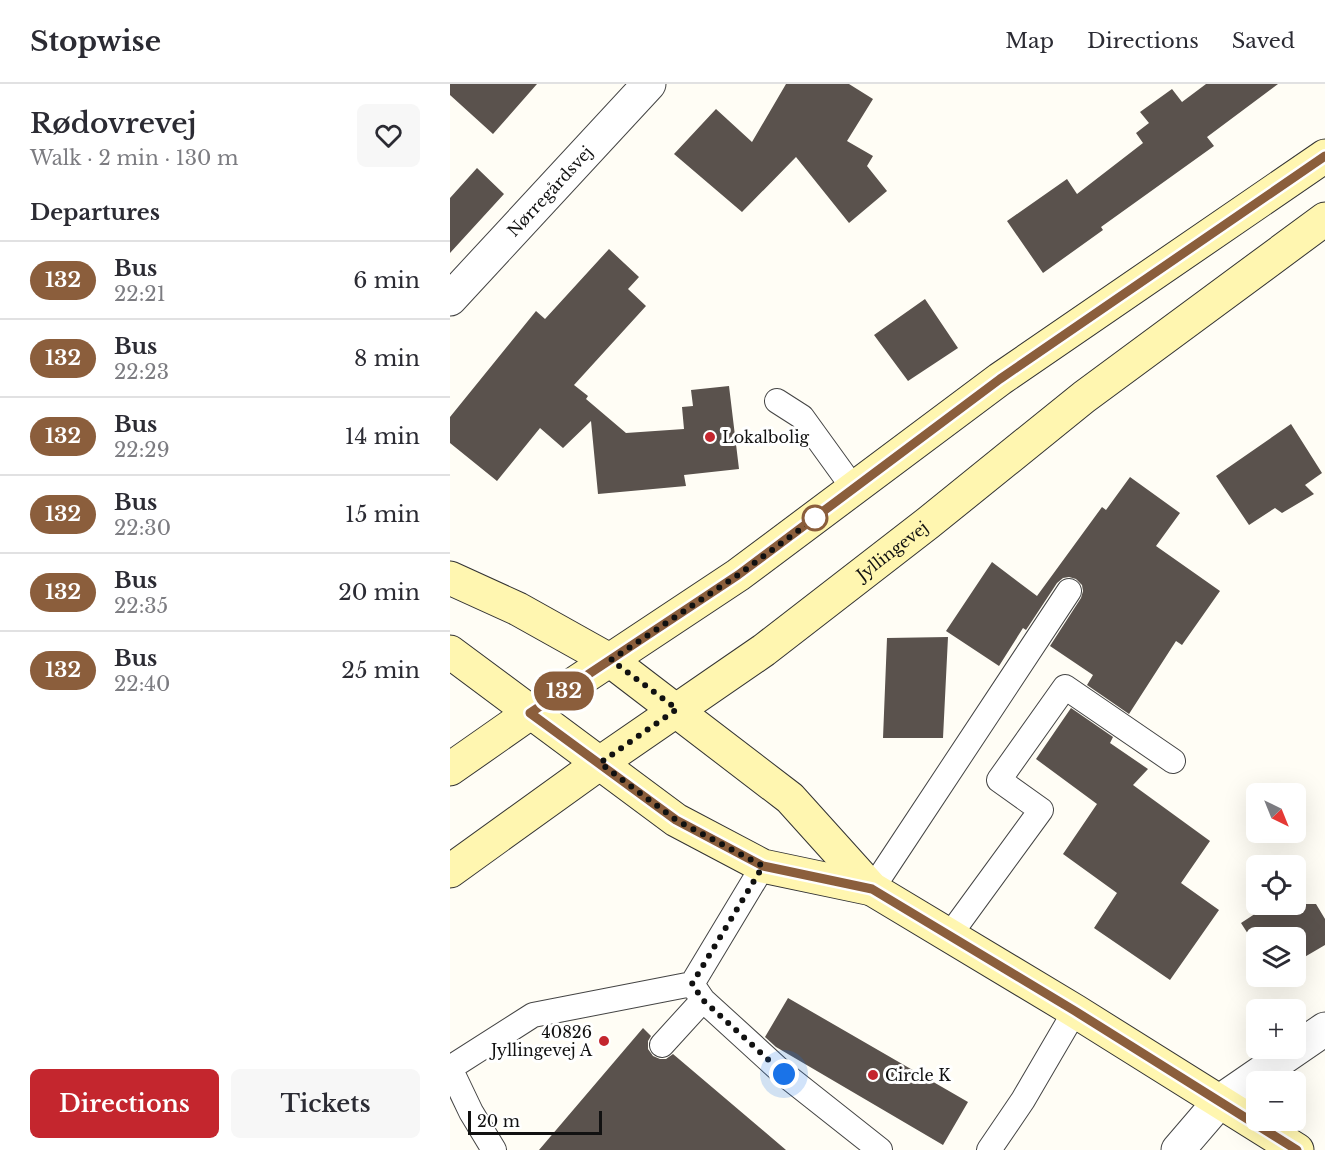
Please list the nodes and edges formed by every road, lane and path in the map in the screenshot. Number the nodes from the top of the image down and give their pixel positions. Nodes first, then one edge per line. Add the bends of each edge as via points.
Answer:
1 (649, 84) edge
2 (1325, 156) edge
3 (1325, 219) edge
4 (450, 299) edge
5 (777, 401) dead end
6 (854, 489) junction
7 (450, 578) edge
8 (1069, 591) dead end
9 (450, 652) edge
10 (611, 660) junction
11 (677, 709) junction
12 (530, 713) junction
13 (1173, 761) dead end
14 (600, 763) junction
15 (450, 770) edge
16 (763, 866) junction
17 (450, 870) edge
18 (872, 889) junction
19 (949, 936) junction
20 (698, 992) junction
21 (1075, 1011) junction
22 (1325, 1029) edge
23 (662, 1045) dead end
24 (450, 1068) edge
25 (1220, 1101) junction
26 (494, 1150) edge
27 (880, 1150) edge
28 (989, 1150) edge
29 (1178, 1150) edge
30 (1297, 1150) edge

1 - 4 street, Nørregårdsvej
2 - 6 street via 1000,379
3 - 11 street, Jyllingevej via 1084,397 773,643
5 - 6 lane via 802,417
6 - 10 street via 738,575
7 - 10 street via 518,609
8 - 18 lane
9 - 12 street
10 - 11 street
10 - 12 street
11 - 14 street, Jyllingevej
11 - 18 street via 790,798
12 - 14 street
12 - 15 street
13 - 19 lane via 1065,687 999,780 1041,810
14 - 16 street via 676,820
14 - 17 street, Jyllingevej
16 - 18 street
16 - 20 lane
18 - 19 street
19 - 21 street
20 - 23 lane
20 - 24 lane via 533,1015
20 - 27 lane via 784,1074
21 - 25 street
21 - 28 lane
22 - 25 street
24 - 26 lane
25 - 29 street
25 - 30 street

